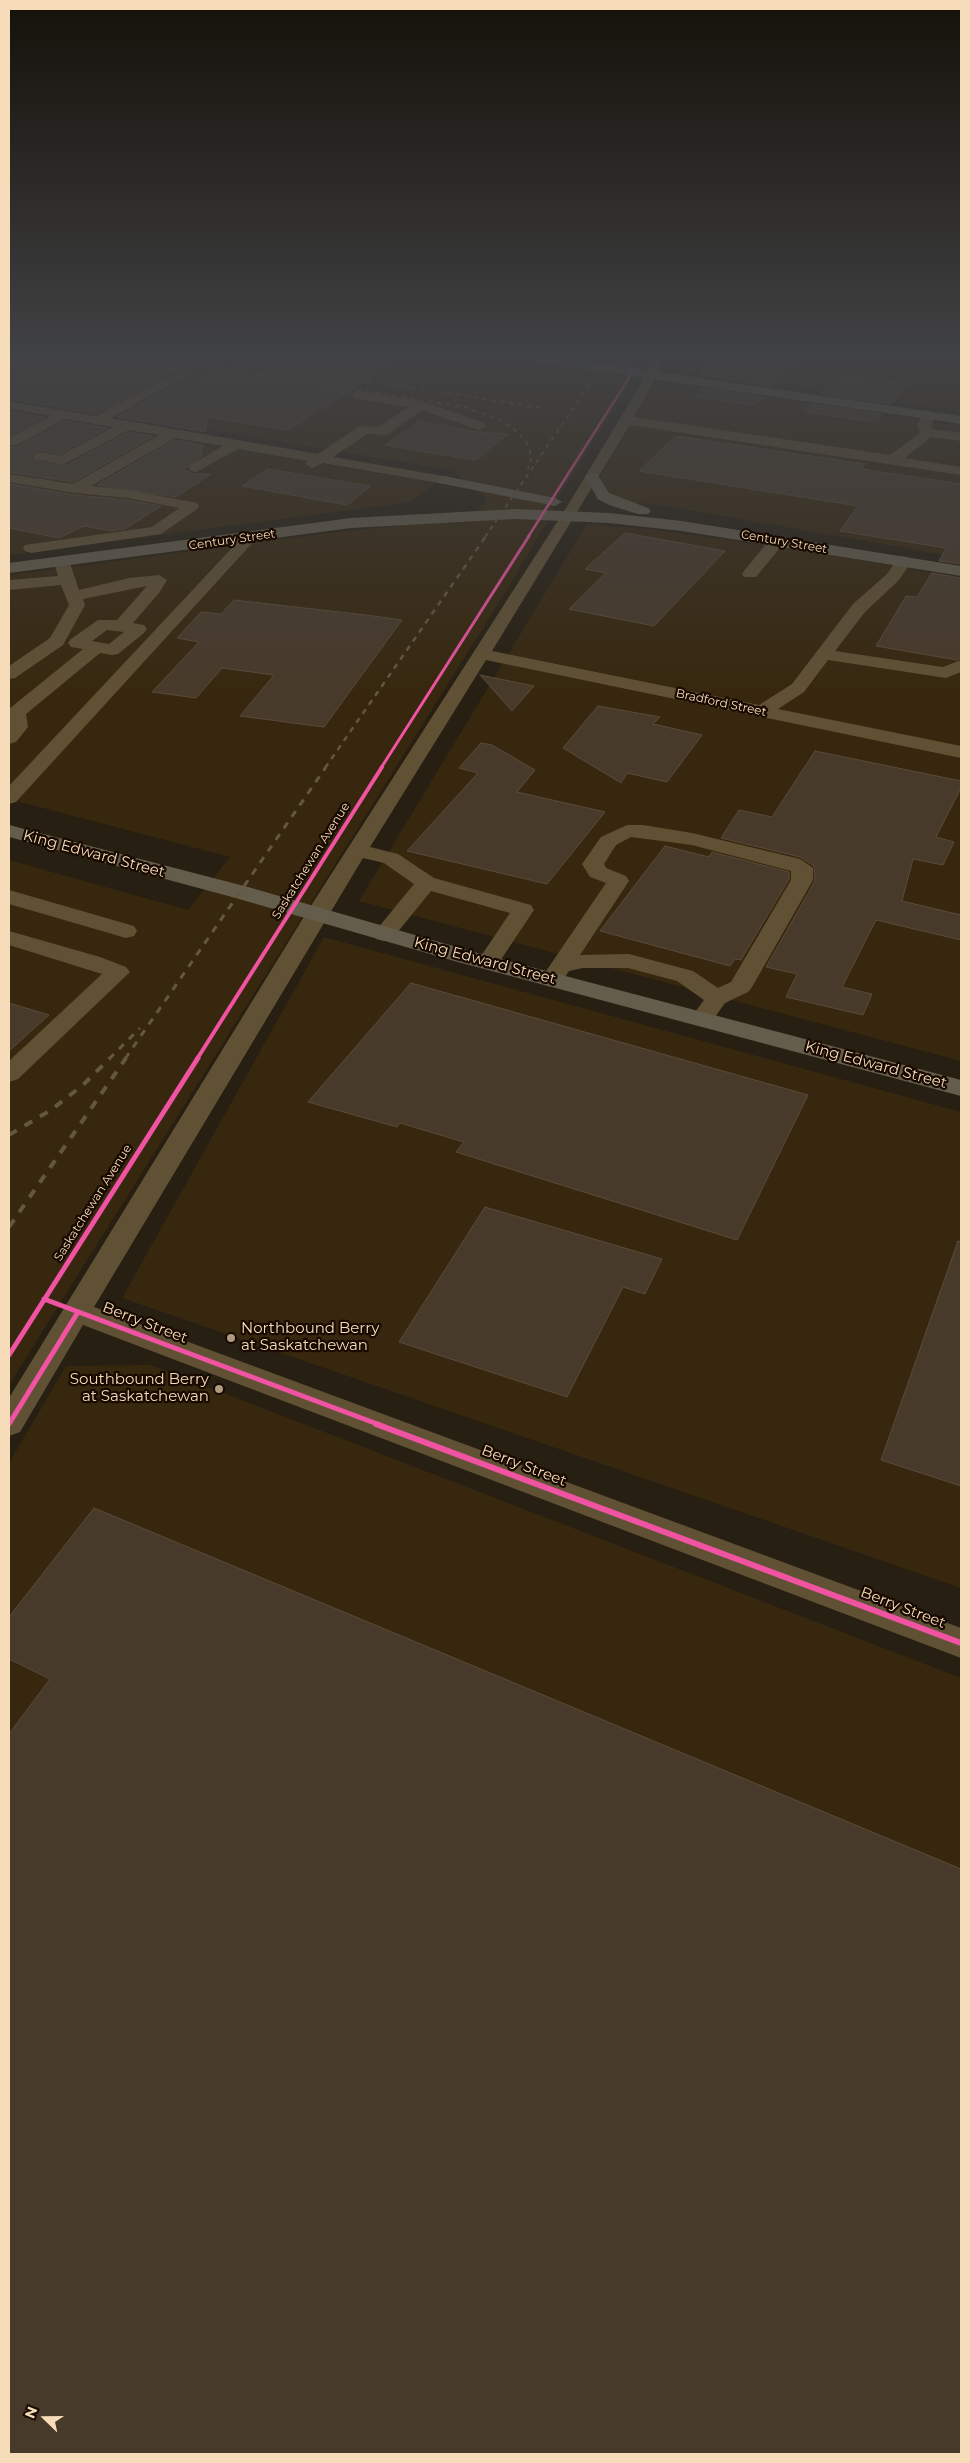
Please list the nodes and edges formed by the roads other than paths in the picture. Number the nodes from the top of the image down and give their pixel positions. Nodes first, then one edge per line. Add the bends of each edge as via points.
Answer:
1 (114, 467) edge
2 (308, 467) edge
3 (369, 467) edge
4 (420, 467) edge
5 (598, 467) edge
6 (936, 467) edge
7 (961, 471) edge
8 (321, 474) dead end
9 (411, 474) junction
10 (449, 474) junction
11 (340, 477) dead end
12 (592, 477) junction
13 (9, 478) edge
14 (76, 489) junction
15 (572, 510) junction
16 (652, 514) junction
17 (419, 518) junction
18 (250, 537) junction
19 (777, 540) junction
20 (31, 548) dead end
21 (869, 554) junction
22 (904, 560) junction
23 (62, 562) junction
24 (9, 568) edge
25 (961, 571) edge
26 (750, 574) dead end
27 (67, 580) junction
28 (9, 585) edge
29 (73, 596) junction
30 (481, 654) junction
31 (823, 654) junction
32 (961, 665) edge
33 (9, 674) edge
34 (763, 711) junction
35 (13, 713) edge
36 (9, 738) edge
37 (961, 752) edge
38 (9, 798) edge
39 (9, 831) edge
40 (357, 850) junction
41 (426, 883) junction
42 (9, 897) edge
43 (316, 914) junction
44 (126, 931) dead end
45 (384, 934) junction
46 (9, 938) edge
47 (488, 962) junction
48 (557, 973) junction
49 (717, 998) junction
50 (702, 1019) junction
51 (9, 1074) edge
52 (961, 1088) edge
53 (78, 1312) junction
54 (9, 1424) edge
55 (961, 1643) edge

1 - 14 street
2 - 8 street via 302,471
3 - 9 street
4 - 10 street
5 - 12 street
6 - 7 street
9 - 10 street
9 - 11 street via 395,486
10 - 15 main road
10 - 17 main road via 465,494 461,501
12 - 15 street
12 - 16 main road via 609,500
13 - 14 street
14 - 20 street via 128,494 192,506 156,531
15 - 16 main road
15 - 17 main road, Century Street
15 - 19 main road, Century Street
15 - 30 street
16 - 21 main road via 807,538
17 - 18 main road, Century Street via 351,523
18 - 23 main road, Century Street
18 - 38 street
19 - 21 main road, Century Street
19 - 26 street
21 - 22 main road, Century Street
22 - 25 main road, Century Street
22 - 31 street via 893,577 859,608
23 - 24 main road, Century Street
23 - 27 street
27 - 28 street
27 - 29 street
29 - 33 street via 77,605 57,641
29 - 35 street via 129,583 159,580 121,626 104,624 77,643 97,647
30 - 34 street, Bradford Street
30 - 40 street
31 - 32 street via 946,673
31 - 34 street via 798,688
34 - 37 street, Bradford Street
35 - 36 street via 19,727
39 - 43 main road, King Edward Street
40 - 41 street via 391,858
40 - 43 street
41 - 45 street
41 - 47 street via 523,910
42 - 44 street
43 - 45 main road, King Edward Street
43 - 53 street
45 - 47 main road, King Edward Street
46 - 51 street via 118,972
47 - 48 main road, King Edward Street
48 - 49 street via 583,961 629,960 685,976
48 - 49 street via 618,881 598,872 594,864 608,841 627,831 692,839 802,868 802,880 740,987
48 - 50 main road, King Edward Street
49 - 50 street
50 - 52 main road, King Edward Street
53 - 54 street
53 - 55 street, Berry Street

